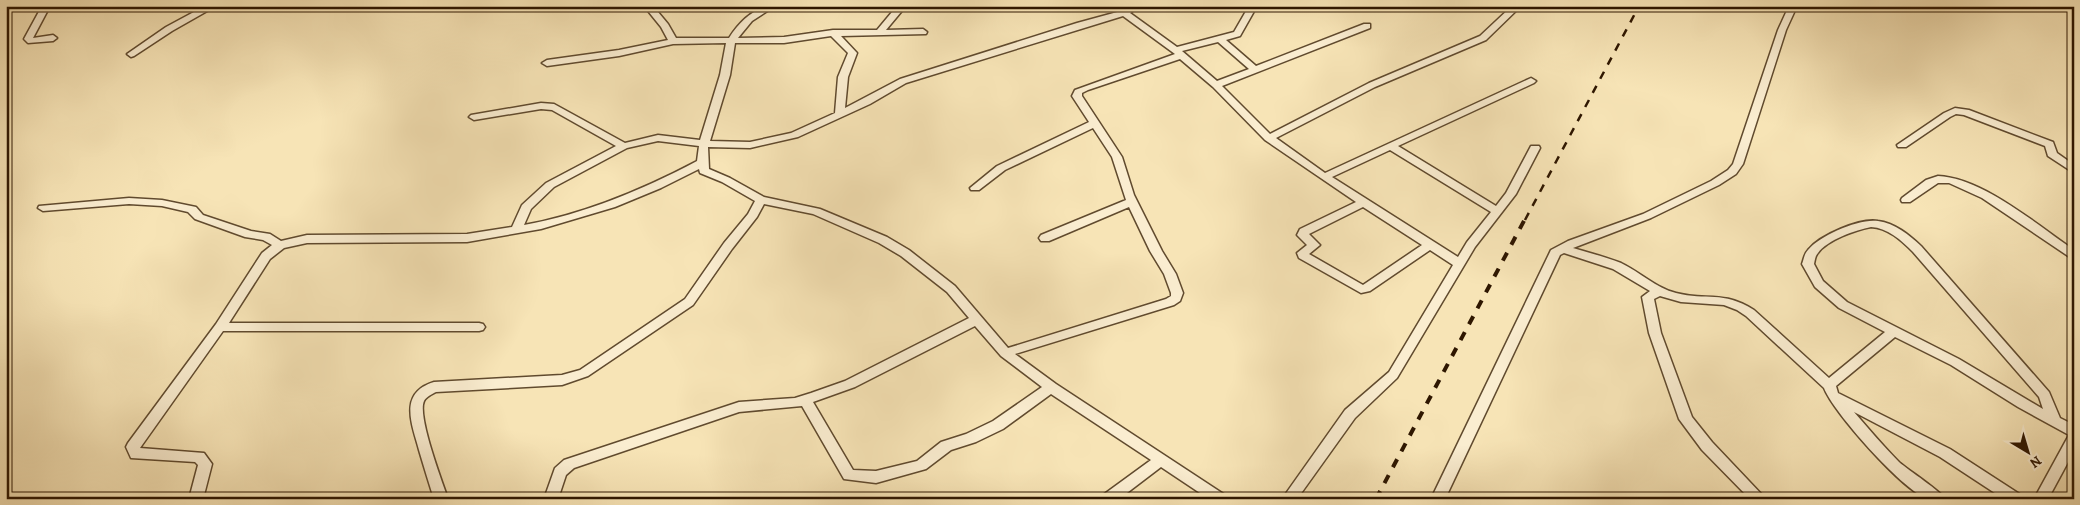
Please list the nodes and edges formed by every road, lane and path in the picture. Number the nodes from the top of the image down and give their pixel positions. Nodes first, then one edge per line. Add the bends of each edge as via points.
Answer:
1 (46, 6) edge
2 (212, 6) edge
3 (648, 6) edge
4 (771, 6) edge
5 (902, 6) edge
6 (1135, 6) edge
7 (1253, 6) edge
8 (1517, 6) edge
9 (1792, 6) edge
10 (1124, 13) junction
11 (1367, 26) dead end
12 (923, 32) dead end
13 (833, 33) junction
14 (879, 33) junction
15 (53, 38) dead end
16 (732, 39) junction
17 (1220, 40) junction
18 (673, 41) junction
19 (1178, 53) junction
20 (131, 54) dead end
21 (547, 63) dead end
22 (1254, 69) junction
23 (1531, 81) dead end
24 (1216, 85) junction
25 (840, 115) junction
26 (474, 117) dead end
27 (1096, 123) junction
28 (1269, 138) junction
29 (704, 144) junction
30 (1902, 145) dead end
31 (624, 146) junction
32 (1391, 146) junction
33 (1534, 148) dead end
34 (702, 163) junction
35 (2074, 170) edge
36 (1324, 177) junction
37 (975, 188) dead end
38 (761, 200) junction
39 (1906, 200) dead end
40 (1132, 202) junction
41 (1363, 203) junction
42 (43, 208) dead end
43 (1497, 211) junction
44 (516, 230) junction
45 (1045, 238) dead end
46 (280, 245) junction
47 (1429, 245) junction
48 (1564, 249) junction
49 (2074, 256) edge
50 (1460, 264) junction
51 (1658, 292) junction
52 (976, 320) junction
53 (479, 326) dead end
54 (220, 327) junction
55 (1894, 331) junction
56 (1005, 353) junction
57 (1051, 387) junction
58 (1831, 390) junction
59 (805, 400) junction
60 (2054, 419) junction
61 (2074, 431) edge
62 (2074, 438) edge
63 (1162, 459) junction
64 (196, 499) edge
65 (442, 499) edge
66 (551, 499) edge
67 (1108, 499) edge
68 (1220, 499) edge
69 (1289, 499) edge
70 (1438, 499) edge
71 (1758, 499) edge
72 (1938, 499) edge
73 (2016, 499) edge
74 (2041, 499) edge

1 - 15 street via 28,39
2 - 20 street
3 - 18 street
4 - 16 street via 744,23
5 - 14 street
6 - 10 street
7 - 17 street via 1237,34
8 - 28 street via 1483,38 1372,84
9 - 48 street via 1738,164 1732,172 1647,216
10 - 19 street
10 - 25 street via 903,81
11 - 22 street
12 - 14 street
13 - 14 street
13 - 16 street via 784,40
13 - 25 street via 853,53 843,76
16 - 18 street
16 - 29 street via 726,74
17 - 19 street
17 - 22 street
18 - 21 street via 619,53
19 - 24 street
19 - 27 street via 1078,92 1077,96
22 - 24 street
23 - 32 street
24 - 28 street
25 - 29 street via 794,134 761,143
26 - 31 street via 541,106 554,107
27 - 37 street via 1001,168
27 - 40 street via 1117,157
28 - 36 street
29 - 31 street via 658,138
29 - 34 street
30 - 35 street via 1955,111 1966,112 2049,144 2052,154
31 - 44 street via 550,185 526,207
32 - 36 street
32 - 43 street
33 - 43 street via 1511,194
34 - 38 street via 704,172 726,180
34 - 44 street via 628,199 567,219
36 - 41 street
38 - 52 street via 816,212 883,240 952,289
38 - 65 street via 753,216 689,302 584,373 562,380 434,387 423,392 416,404 416,417
39 - 49 street via 1938,179 1962,183 1992,199
40 - 45 street
40 - 56 street via 1170,274 1176,298
41 - 47 street
41 - 47 street via 1304,232 1303,235 1314,245 1303,255 1366,288
42 - 46 street via 129,201 162,203 192,209 199,217 266,237
43 - 50 street
44 - 46 street via 467,238 307,238
46 - 54 street via 266,256
47 - 50 street
48 - 51 street via 1617,266
48 - 70 street via 1556,253
50 - 69 street via 1393,375 1350,414
51 - 58 street via 1680,298 1724,300 1738,305
51 - 71 street via 1648,298 1655,332 1686,419
52 - 56 street
52 - 59 street via 850,384
53 - 54 street
54 - 64 street via 133,447 136,454 199,457 204,464
55 - 58 street
55 - 60 street
55 - 60 street via 1830,296 1808,264 1812,253 1835,236 1863,225 1877,223 1898,233 1917,249 2044,395
56 - 57 street
57 - 59 street via 998,425 946,446 921,465 876,477 850,475
57 - 63 street
58 - 72 street via 1888,461
58 - 73 street via 1945,453
59 - 66 street via 740,407 569,464 560,472
60 - 61 street
62 - 74 street
63 - 67 street
63 - 68 street

